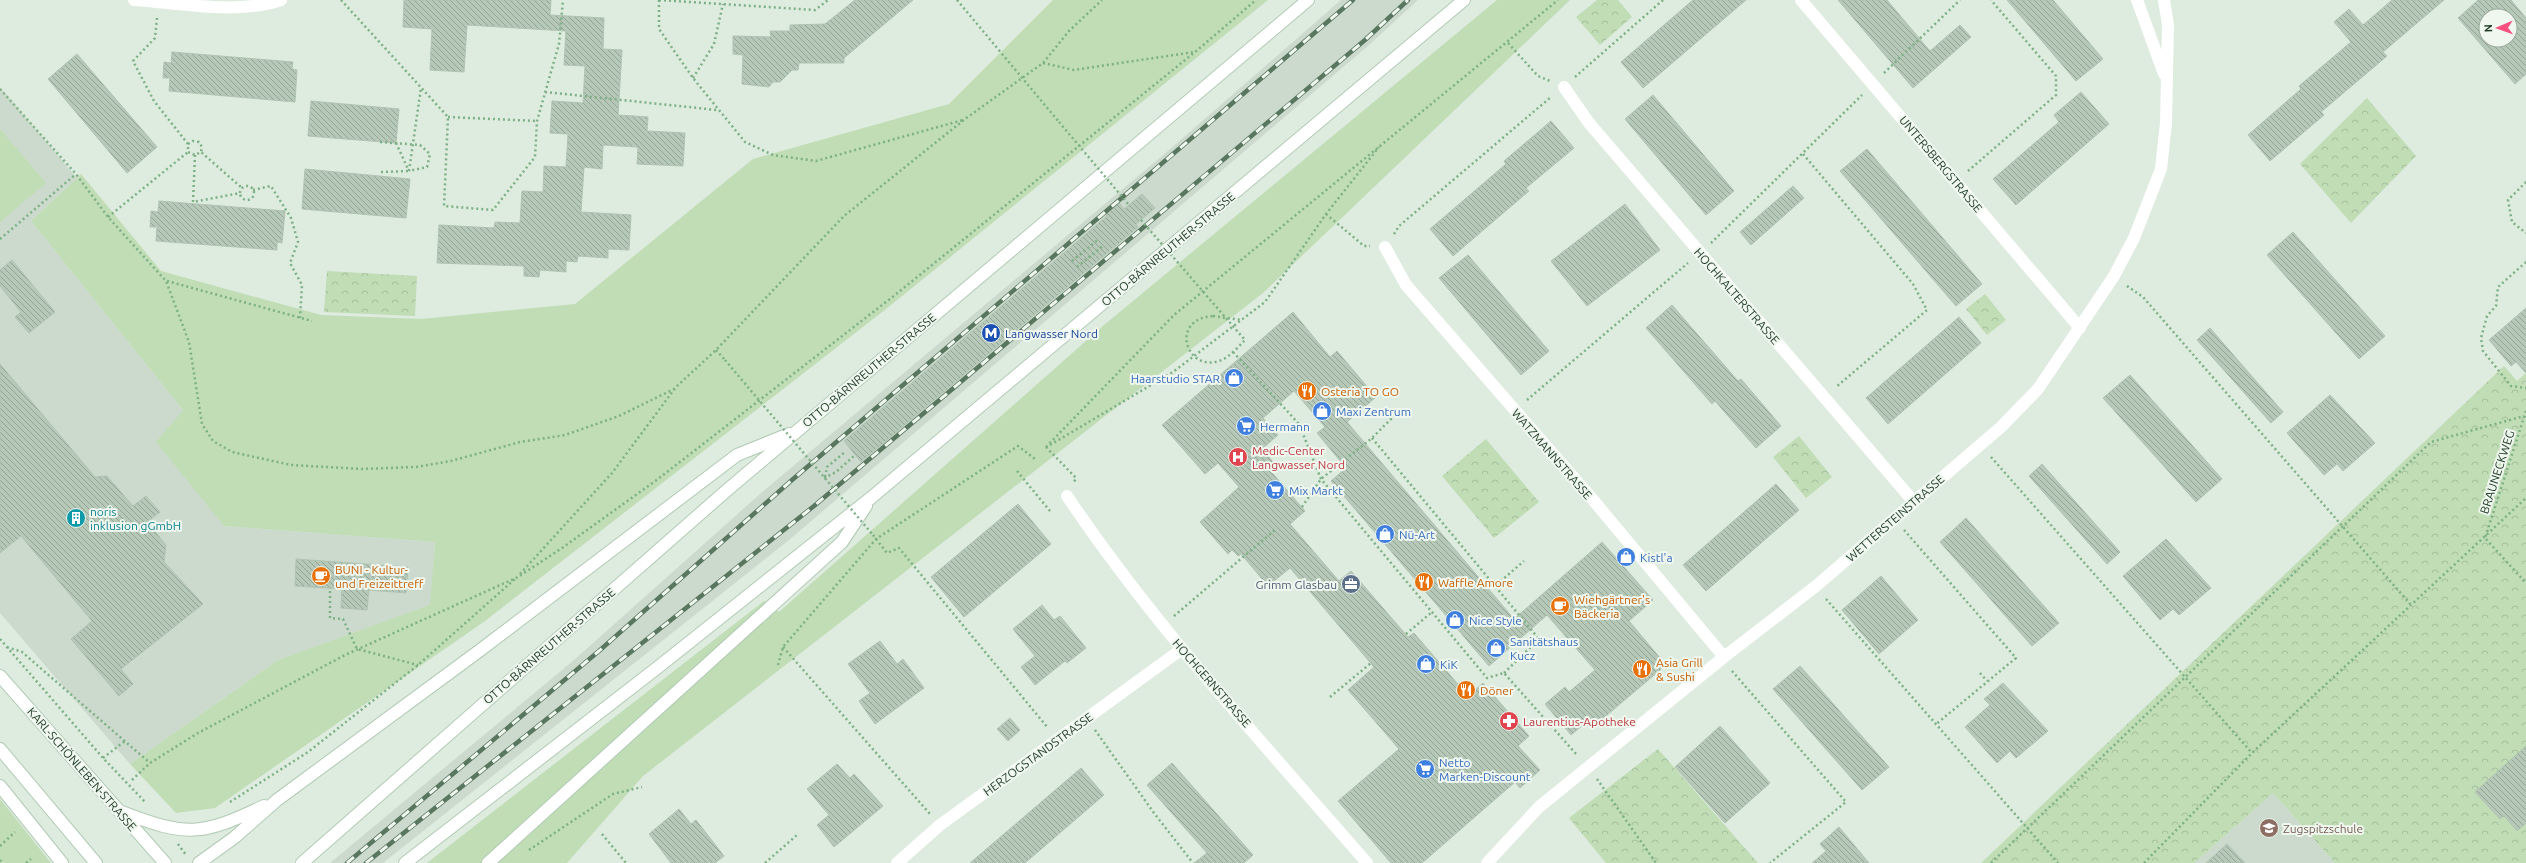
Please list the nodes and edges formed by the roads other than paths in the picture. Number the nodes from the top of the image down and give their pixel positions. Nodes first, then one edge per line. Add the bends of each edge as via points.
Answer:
1 (134, 0) edge
2 (281, 0) edge
3 (1308, 0) edge
4 (1464, 0) edge
5 (1801, 0) edge
6 (2136, 0) edge
7 (2164, 0) edge
8 (2166, 80) junction
9 (1564, 87) road end
10 (1385, 247) road end
11 (2080, 328) junction
12 (798, 430) junction
13 (1067, 496) road end
14 (872, 497) junction
15 (1914, 502) junction
16 (1182, 649) junction
17 (1724, 657) junction
18 (0, 676) edge
19 (0, 749) edge
20 (0, 786) edge
21 (277, 800) junction
22 (120, 812) junction
23 (62, 863) edge
24 (96, 863) edge
25 (164, 863) edge
26 (199, 863) edge
27 (302, 863) edge
28 (404, 863) edge
29 (488, 863) edge
30 (897, 863) edge
31 (1367, 863) edge
32 (1487, 863) edge

1 - 2 main road via 262,7
3 - 12 main road, OTTO-BÄRNREUTHER-STRASSE
4 - 14 main road, OTTO-BÄRNREUTHER-STRASSE
5 - 11 main road, UNTERSBERGSTRASSE
6 - 8 main road, WETTERSTEINSTRASSE
7 - 8 main road, WETTERSTEINSTRASSE via 2168,24
8 - 11 main road, WETTERSTEINSTRASSE via 2166,123 2161,169 2134,238 2114,276
9 - 15 main road, HOCHKALTERSTRASSE via 1588,123
10 - 17 main road, WATZMANNSTRASSE via 1406,285 1594,501
11 - 15 main road, WETTERSTEINSTRASSE via 2038,388 1980,445
12 - 21 main road, OTTO-BÄRNREUTHER-STRASSE via 737,455 486,646
12 - 27 main road, OTTO-BÄRNREUTHER-STRASSE
13 - 16 main road, HOCHGERNSTRASSE via 1105,553
14 - 28 main road, OTTO-BÄRNREUTHER-STRASSE via 657,668
14 - 29 main road, OTTO-BÄRNREUTHER-STRASSE via 842,542
15 - 17 main road, WETTERSTEINSTRASSE via 1816,586
16 - 30 main road, HERZOGSTANDSTRASSE via 940,825
16 - 31 main road, HOCHGERNSTRASSE
17 - 32 main road, WETTERSTEINSTRASSE via 1539,807
18 - 22 main road, KARL-SCHÖNLEBEN-STRASSE
19 - 24 main road
20 - 23 main road
21 - 22 main road, OTTO-BÄRNREUTHER-STRASSE via 231,822 201,830 165,827
21 - 26 main road, OTTO-BÄRNREUTHER-STRASSE via 235,837
22 - 25 main road, KARL-SCHÖNLEBEN-STRASSE

